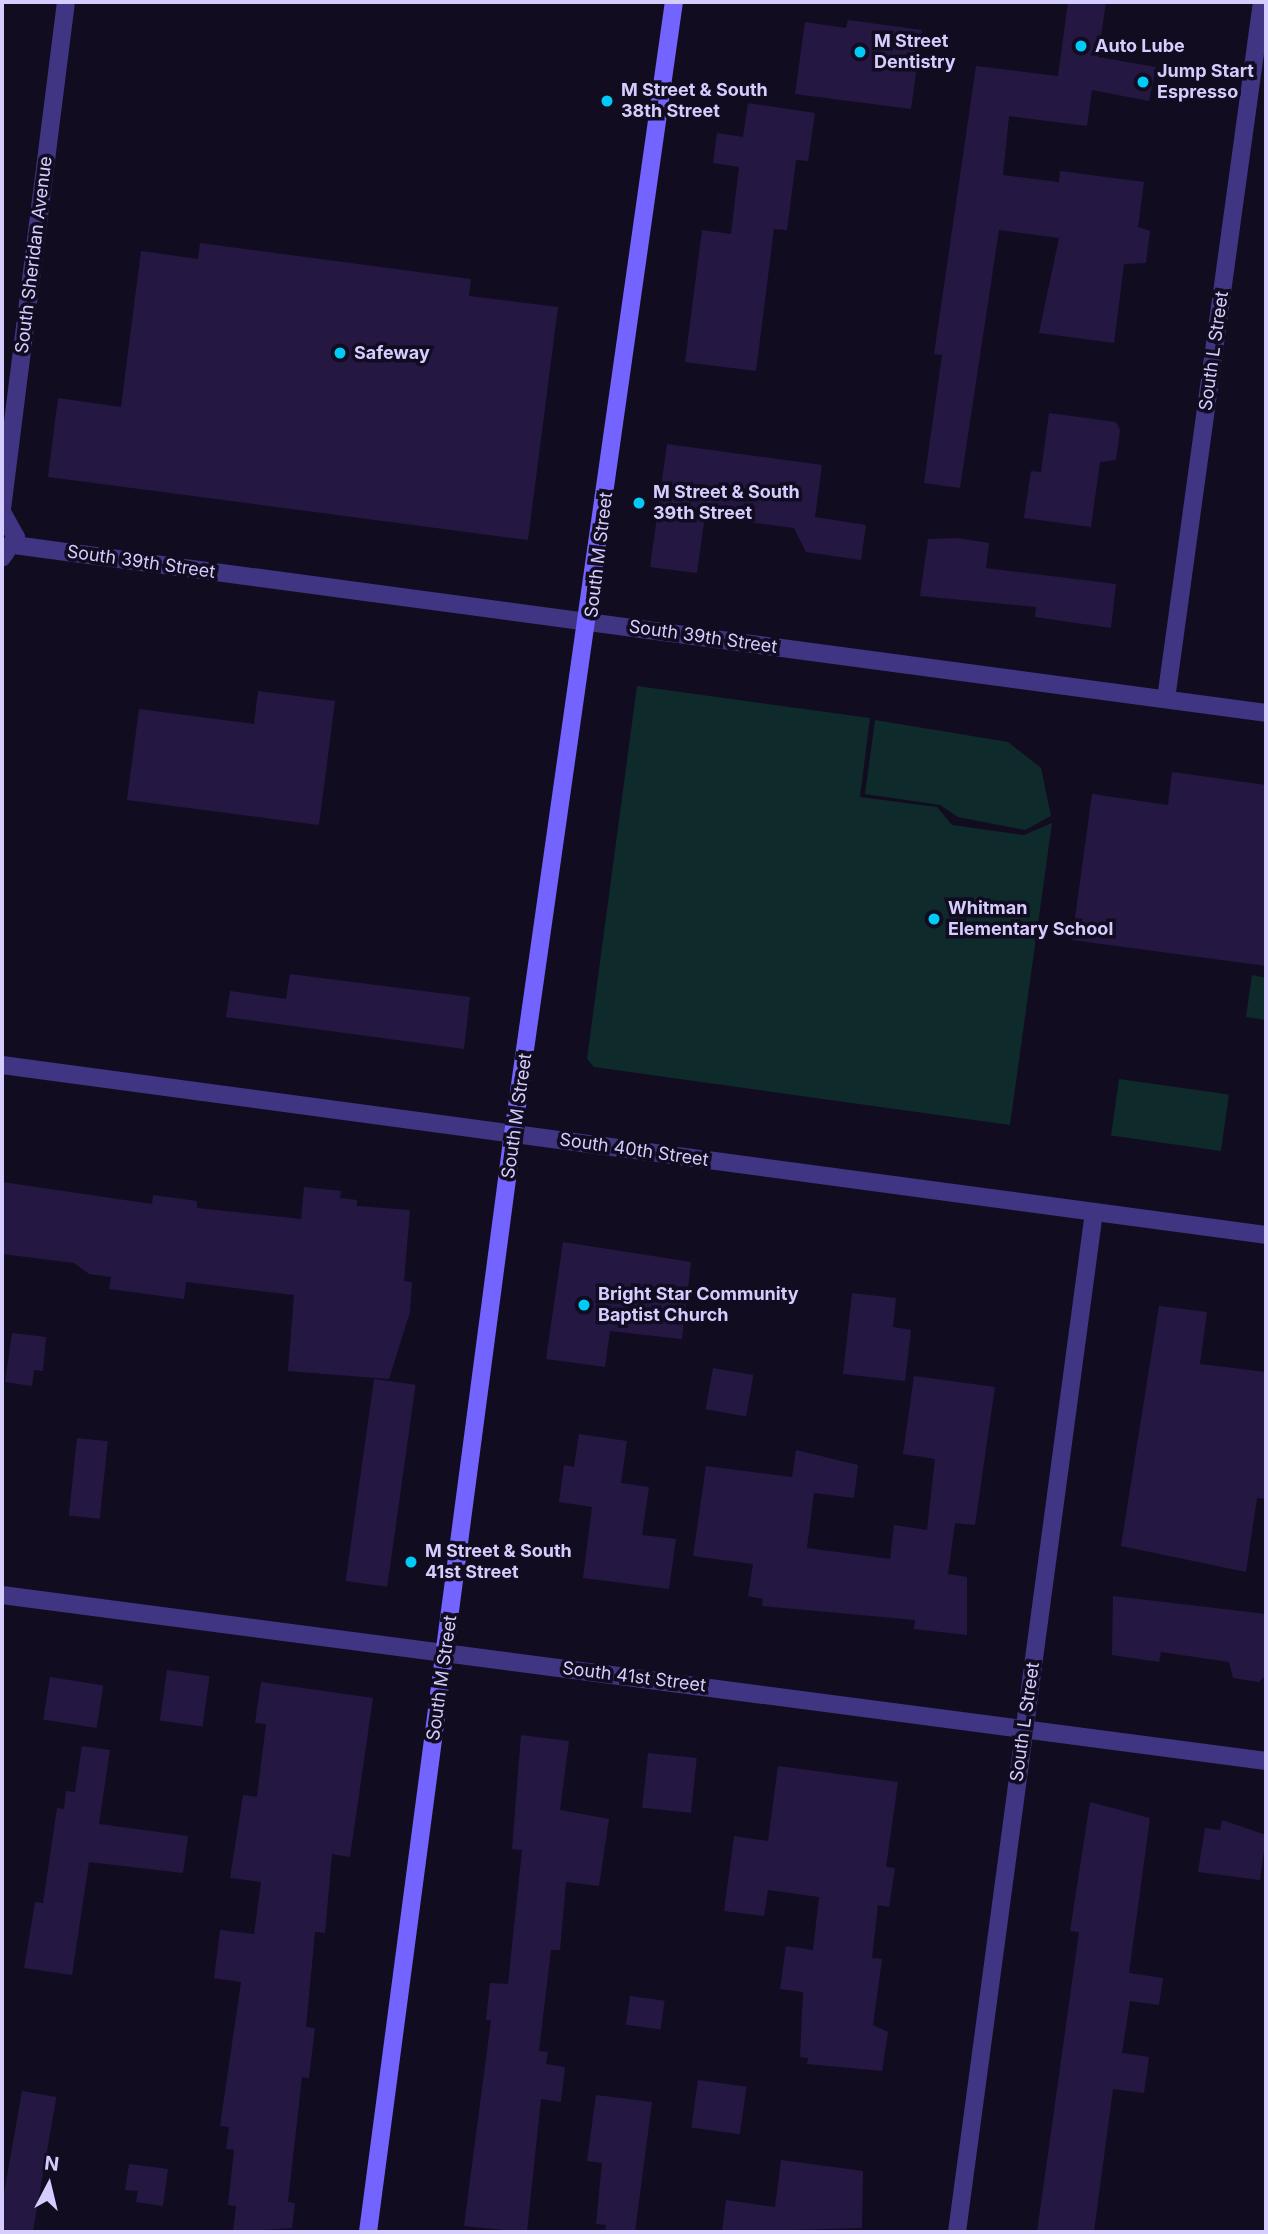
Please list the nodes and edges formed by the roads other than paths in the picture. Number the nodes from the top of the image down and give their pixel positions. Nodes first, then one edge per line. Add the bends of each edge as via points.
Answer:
1 (66, 2) edge
2 (674, 2) edge
3 (1262, 2) edge
4 (2, 511) edge
5 (8, 551) edge
6 (590, 622) junction
7 (1166, 699) junction
8 (1266, 713) edge
9 (2, 1065) edge
10 (513, 1134) junction
11 (1094, 1212) junction
12 (1266, 1235) edge
13 (2, 1595) edge
14 (445, 1652) junction
15 (1024, 1728) junction
16 (1266, 1761) edge
17 (368, 2232) edge
18 (957, 2232) edge

1 - 4 street, South Sheridan Avenue
2 - 6 street, South M Street
3 - 7 street, South L Street
4 - 5 street via 15,530
5 - 6 street, South 39th Street
6 - 7 street, South 39th Street
6 - 10 street, South M Street
7 - 8 street, South 39th Street
9 - 10 street, South 40th Street
10 - 11 street, South 40th Street
10 - 14 street, South M Street
11 - 12 street, South 40th Street
11 - 15 street, South L Street
13 - 14 street, South 41st Street
14 - 15 street, South 41st Street
14 - 17 street, South M Street
15 - 16 street, South 41st Street
15 - 18 street, South L Street

